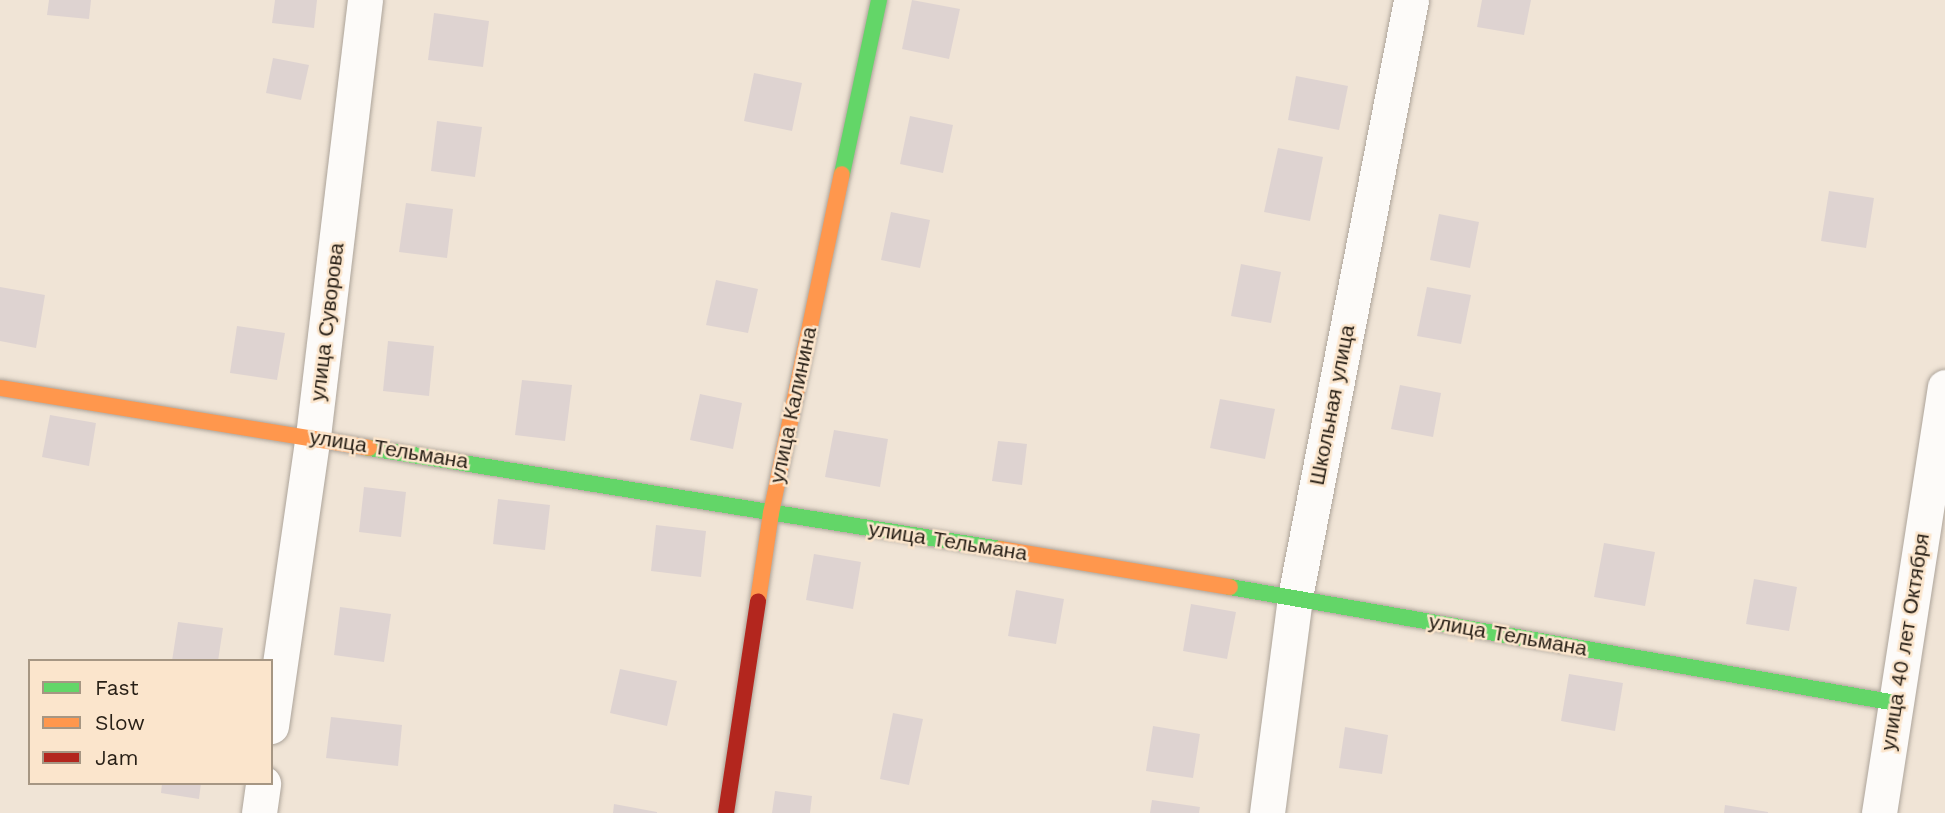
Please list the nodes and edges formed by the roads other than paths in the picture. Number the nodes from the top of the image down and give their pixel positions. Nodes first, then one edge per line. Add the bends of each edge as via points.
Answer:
1 (365, 0) edge
2 (879, 0) edge
3 (1410, 0) edge
4 (1945, 387) edge
5 (0, 388) edge
6 (313, 436) junction
7 (771, 513) junction
8 (1295, 597) junction
9 (1896, 702) junction
10 (273, 712) edge
11 (263, 785) edge
12 (259, 813) edge
13 (726, 813) edge
14 (1267, 813) edge
15 (1879, 813) edge

1 - 6 street, улица Суворова
2 - 7 street, улица Калинина
3 - 8 street, Школьная улица
4 - 9 street, улица 40 лет Октября
5 - 6 street, улица Тельмана
6 - 7 street, улица Тельмана
6 - 10 street, улица Суворова
7 - 8 street, улица Тельмана
7 - 13 street, улица Калинина
8 - 9 street, улица Тельмана
8 - 14 street, Школьная улица
9 - 15 street, улица 40 лет Октября
11 - 12 street

